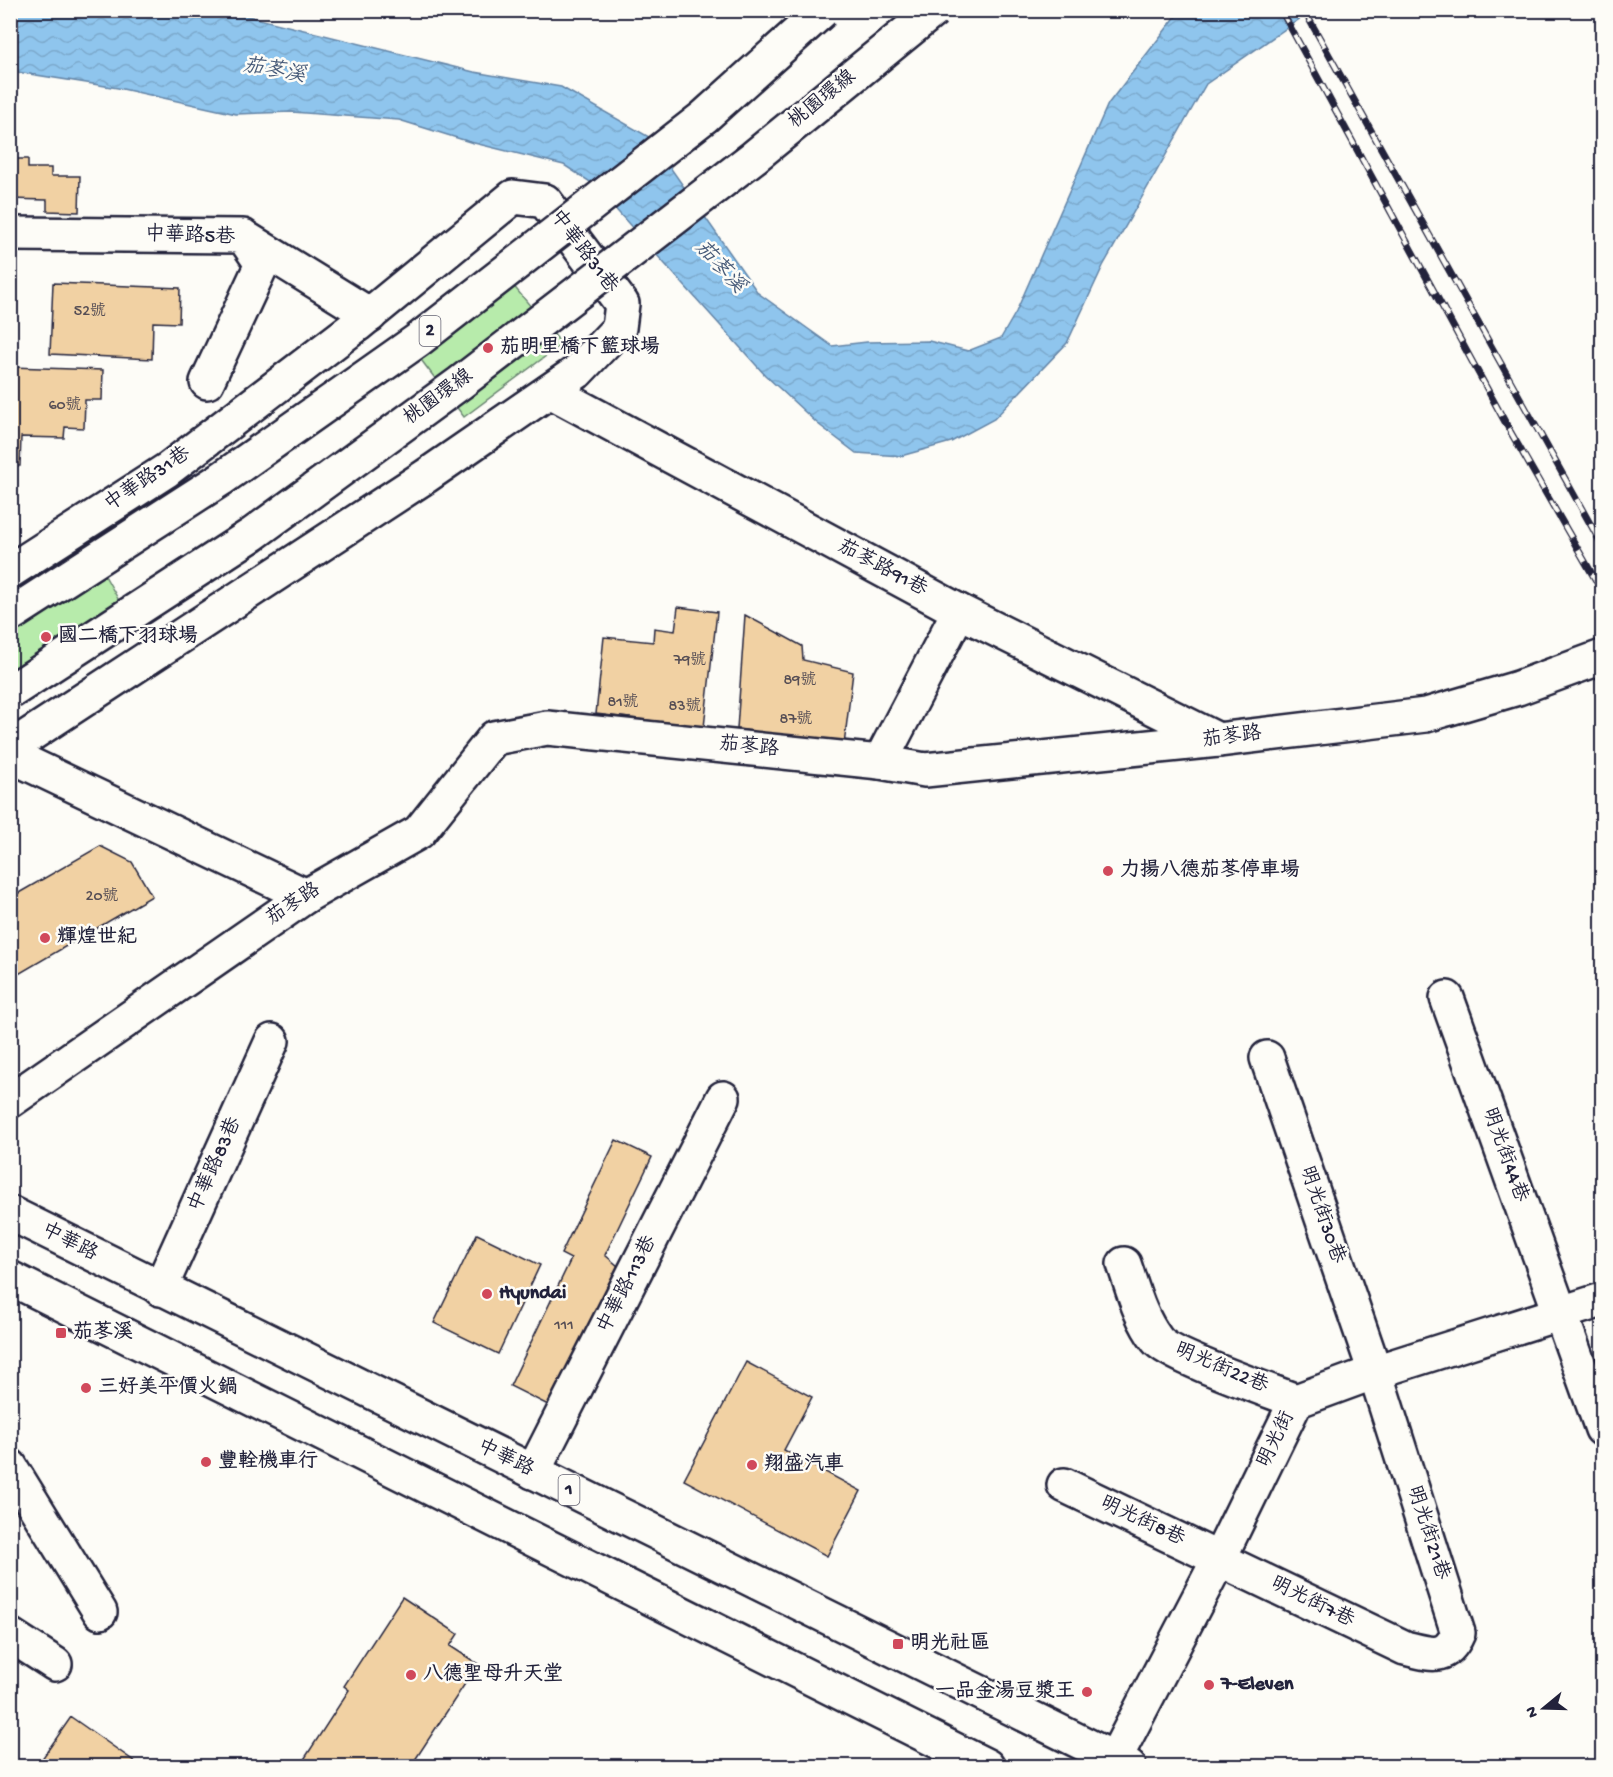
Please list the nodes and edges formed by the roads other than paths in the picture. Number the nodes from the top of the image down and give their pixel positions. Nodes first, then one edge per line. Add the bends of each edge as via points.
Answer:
1 (823, 10) edge
2 (934, 10) edge
3 (10, 234) edge
4 (243, 236) junction
5 (370, 315) junction
6 (207, 382) dead end
7 (550, 391) junction
8 (10, 571) edge
9 (959, 611) junction
10 (10, 615) edge
11 (1602, 657) edge
12 (10, 692) edge
13 (1218, 740) junction
14 (10, 748) edge
15 (10, 754) edge
16 (880, 762) junction
17 (306, 896) junction
18 (1447, 998) dead end
19 (272, 1041) dead end
20 (1267, 1058) dead end
21 (723, 1098) dead end
22 (10, 1101) edge
23 (10, 1212) edge
24 (1124, 1264) dead end
25 (10, 1278) edge
26 (160, 1288) junction
27 (1602, 1300) edge
28 (1561, 1312) junction
29 (1375, 1372) junction
30 (1296, 1401) junction
31 (1602, 1429) edge
32 (10, 1466) edge
33 (533, 1473) junction
34 (1064, 1485) dead end
35 (1219, 1559) junction
36 (99, 1612) dead end
37 (10, 1635) edge
38 (1406, 1648) joint
39 (55, 1664) dead end
40 (1118, 1764) edge
41 (987, 1767) edge

1 - 10 main road, 2, bridge via 704,117 418,340 220,479
2 - 12 main road, 桃園環線, bridge via 754,157 460,382 253,534
3 - 4 main road, 中華路5巷
4 - 5 main road
4 - 6 main road, 中華路5巷 via 262,264
5 - 7 main road, 中華路31巷 via 513,197 545,201 622,304 620,328 577,372
5 - 8 main road, 中華路31巷 via 167,470
7 - 9 main road, 茄苳路91巷
7 - 14 main road, 中華路31巷
9 - 13 main road, 茄苳路91巷
9 - 16 main road
11 - 13 main road, 茄苳路 via 1518,688 1426,715
13 - 16 main road, 茄苳路 via 925,770
15 - 17 main road
16 - 17 main road, 茄苳路 via 547,728 494,738 419,832
17 - 22 main road, 茄苳路
18 - 28 main road, 明光街44巷
19 - 26 main road, 中華路83巷
20 - 29 main road, 明光街30巷
21 - 33 main road, 中華路113巷
23 - 26 main road, 中華路 / 1
24 - 30 main road, 明光街22巷 via 1143,1316 1158,1342
25 - 41 main road
26 - 33 main road, 中華路 / 1
27 - 28 main road, 明光街
28 - 29 main road, 明光街
28 - 31 main road, 明光街44巷
29 - 30 main road, 明光街
29 - 38 main road, 明光街21巷 via 1458,1633 1452,1648 1444,1653
30 - 35 main road, 明光街
32 - 36 main road
33 - 40 main road, 中華路 / 1
34 - 35 main road, 明光街8巷
35 - 38 main road, 明光街7巷
35 - 40 main road, 明光街
37 - 39 main road

